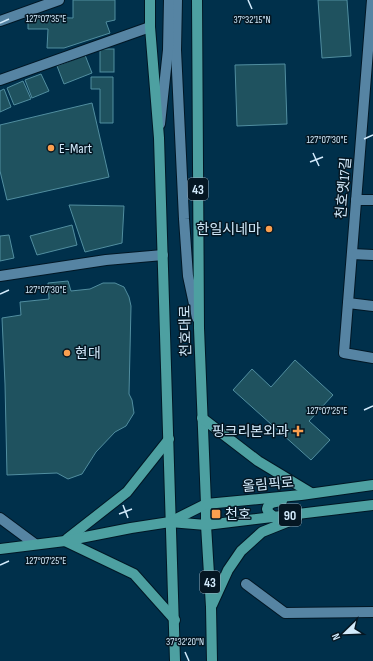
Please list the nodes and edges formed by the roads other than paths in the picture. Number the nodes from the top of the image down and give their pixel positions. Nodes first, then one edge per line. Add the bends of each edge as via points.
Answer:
1 (59, 0) edge
2 (150, 0) edge
3 (170, 0) edge
4 (177, 0) edge
5 (197, 0) edge
6 (372, 0) edge
7 (0, 21) edge
8 (150, 28) junction
9 (0, 80) edge
10 (159, 138) junction
11 (356, 200) junction
12 (373, 200) edge
13 (352, 254) junction
14 (163, 255) junction
15 (373, 255) edge
16 (0, 276) edge
17 (348, 302) junction
18 (373, 306) edge
19 (198, 328) junction
20 (373, 358) edge
21 (202, 418) junction
22 (169, 439) junction
23 (373, 485) edge
24 (306, 494) junction
25 (206, 504) junction
26 (373, 505) edge
27 (312, 512) junction
28 (274, 517) junction
29 (0, 518) edge
30 (170, 522) junction
31 (206, 525) junction
32 (65, 541) junction
33 (35, 544) junction
34 (0, 549) edge
35 (246, 584) dead end
36 (211, 607) junction
37 (373, 612) edge
38 (175, 620) junction
39 (175, 661) edge
40 (212, 661) edge

1 - 7 street
2 - 8 main road, 천호대로
3 - 10 street
4 - 19 street via 176,50 184,219 188,276
5 - 19 main road, 천호대로 / 43
6 - 11 street, 천호옛17길
8 - 9 street
8 - 10 main road, 천호대로
10 - 14 main road, 천호대로
11 - 12 street
11 - 13 street, 천호옛17길
13 - 15 street
13 - 17 street, 천호옛17길
14 - 16 street via 106,260
14 - 22 main road, 천호대로
17 - 18 street
17 - 20 street, 천호옛17길 via 344,353
19 - 21 main road, 천호대로 / 43
21 - 24 main road via 258,462
21 - 25 main road, 천호대로 / 43
22 - 30 main road, 천호대로
22 - 32 main road via 126,492
23 - 24 main road, 올림픽로 / 90
24 - 25 main road, 올림픽로 / 90
24 - 28 main road via 297,499 270,504 267,510
25 - 30 main road, 올림픽로 / 90
25 - 31 main road, 천호대로 / 43
26 - 27 main road, 올림픽로 / 90
27 - 28 main road, 올림픽로 / 90
27 - 36 main road via 262,532 241,551 228,570
28 - 31 main road, 올림픽로 / 90
29 - 33 street
30 - 31 main road, 올림픽로 / 90
30 - 32 main road, 올림픽로 / 90
30 - 38 main road, 천호대로
31 - 36 main road, 천호대로 / 43
32 - 33 main road, 올림픽로 / 90
32 - 38 main road via 134,574
33 - 34 main road, 올림픽로 / 90
35 - 37 street via 285,613
36 - 40 main road, 천호대로 / 43
38 - 39 main road, 천호대로

